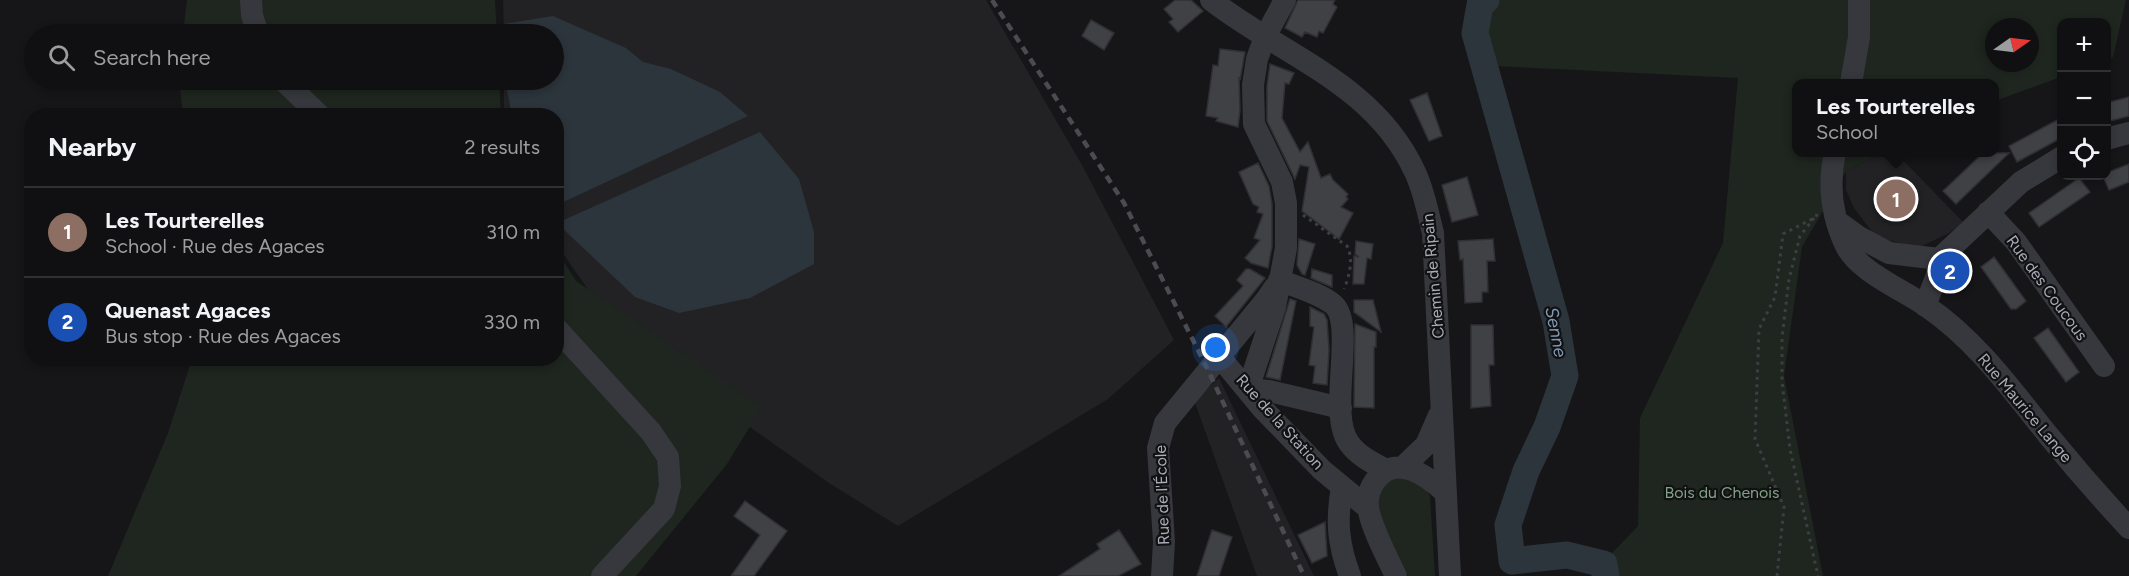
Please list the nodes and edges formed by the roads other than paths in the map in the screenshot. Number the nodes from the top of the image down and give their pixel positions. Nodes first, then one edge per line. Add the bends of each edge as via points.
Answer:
1 (250, 0) edge
2 (1211, 0) edge
3 (1286, 0) edge
4 (1859, 0) edge
5 (255, 24) edge
6 (1265, 37) junction
7 (1852, 79) edge
8 (293, 90) edge
9 (312, 108) edge
10 (2129, 133) edge
11 (2111, 138) edge
12 (1834, 157) edge
13 (2057, 160) edge
14 (1988, 212) junction
15 (1838, 222) junction
16 (1939, 259) junction
17 (1280, 280) junction
18 (1925, 306) junction
19 (564, 337) edge
20 (1219, 356) junction
21 (2104, 366) dead end
22 (1248, 389) junction
23 (1341, 408) junction
24 (1442, 408) junction
25 (1395, 468) junction
26 (1342, 487) junction
27 (1446, 493) junction
28 (1368, 508) junction
29 (2129, 528) edge
30 (602, 576) edge
31 (1162, 576) edge
32 (1350, 576) edge
33 (1396, 576) edge
34 (1450, 576) edge

1 - 5 street
2 - 6 street
3 - 6 street
4 - 7 street
6 - 17 street via 1252,85 1254,124 1282,182 1286,203 1286,248
6 - 24 street, Chemin de Ripain via 1344,86 1366,105 1395,139 1415,173 1428,208 1432,234
8 - 9 street
10 - 11 street
12 - 15 street, Rue Maurice Lange via 1830,182
13 - 14 street via 2021,182
14 - 16 street
14 - 21 street, Rue des Coucous via 2016,242
15 - 16 street via 1889,253
15 - 18 street, Rue Maurice Lange via 1847,248 1869,271
16 - 18 street
17 - 20 street, Rue de l'École
17 - 22 street
17 - 23 street via 1336,307 1342,327
18 - 29 street, Rue Maurice Lange via 1989,362
19 - 30 street via 651,432 668,457 670,486 664,509
20 - 22 street, Rue de la Station
20 - 31 street, Rue de l'École via 1165,423 1158,448 1164,542
22 - 23 street
22 - 26 street, Rue de la Station via 1262,408
23 - 25 street via 1342,428 1349,443 1359,454
24 - 25 street, Chemin de Ripain via 1426,445
24 - 27 street, Chemin de Ripain
25 - 27 street via 1426,476
25 - 28 street via 1377,478
26 - 28 street, Rue de la Station
26 - 32 street via 1338,529 1340,549
27 - 34 street, Chemin de Ripain
28 - 33 street

